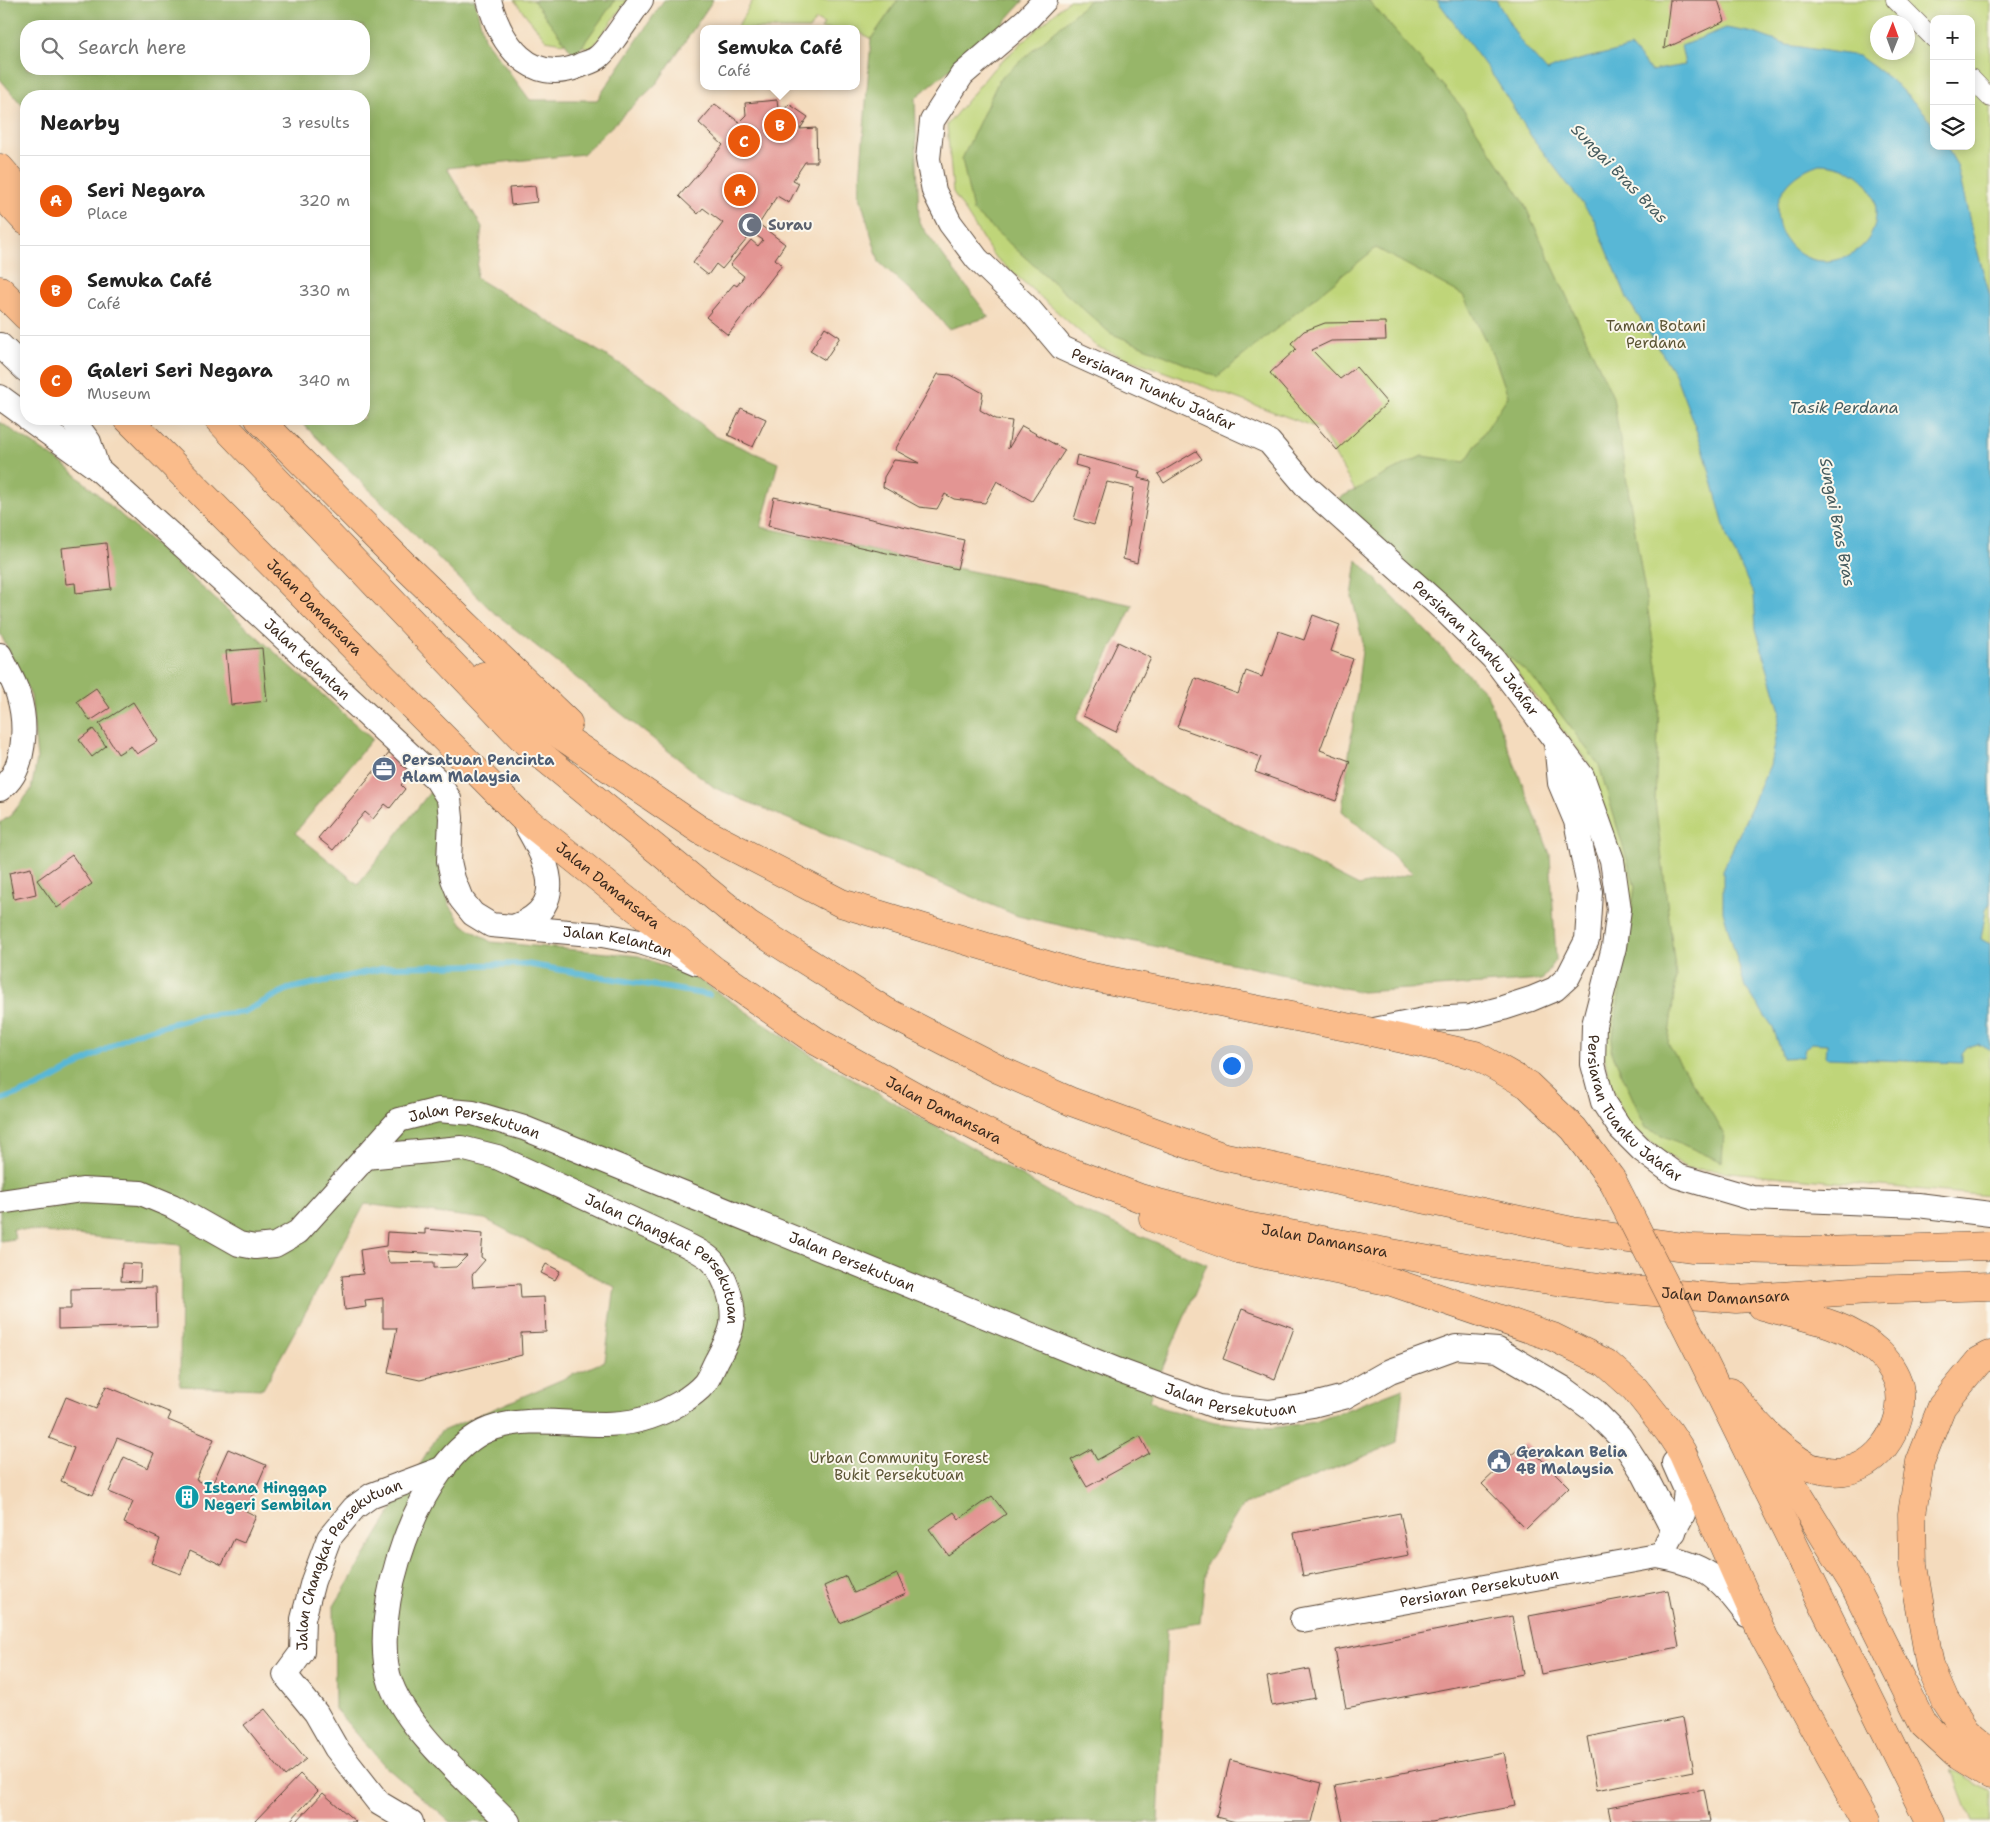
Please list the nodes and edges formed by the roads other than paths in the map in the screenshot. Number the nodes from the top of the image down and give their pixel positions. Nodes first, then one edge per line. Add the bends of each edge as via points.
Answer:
1 (489, 0) edge
2 (641, 0) edge
3 (1045, 0) edge
4 (1895, 0) edge
5 (1930, 35) edge
6 (1975, 82) edge
7 (1990, 98) edge
8 (0, 148) edge
9 (0, 168) edge
10 (20, 170) edge
11 (20, 191) edge
12 (0, 193) edge
13 (20, 215) edge
14 (0, 290) edge
15 (20, 310) edge
16 (0, 345) edge
17 (20, 364) edge
18 (0, 397) edge
19 (20, 412) edge
20 (37, 425) edge
21 (76, 425) edge
22 (134, 425) edge
23 (224, 425) edge
24 (265, 425) edge
25 (97, 468) junction
26 (408, 616) junction
27 (0, 655) edge
28 (1555, 740) junction
29 (632, 785) junction
30 (0, 788) edge
31 (521, 816) junction
32 (516, 926) junction
33 (715, 971) junction
34 (1367, 1031) junction
35 (366, 1156) junction
36 (1043, 1161) junction
37 (0, 1202) edge
38 (1990, 1214) edge
39 (1990, 1246) edge
40 (1990, 1286) edge
41 (1736, 1299) junction
42 (1700, 1354) junction
43 (1990, 1355) edge
44 (1656, 1414) junction
45 (1752, 1420) junction
46 (444, 1468) junction
47 (1674, 1532) junction
48 (1656, 1556) junction
49 (1302, 1620) dead end
50 (1764, 1637) junction
51 (1990, 1752) edge
52 (1990, 1776) edge
53 (410, 1822) edge
54 (508, 1822) edge
55 (1866, 1822) edge
56 (1930, 1822) edge

1 - 2 street via 512,50 532,68 565,72 598,58
3 - 28 street, Persiaran Tuanku Ja'afar via 962,75 932,121 928,159 934,191 950,223 977,259 1030,310 1062,348 1269,442 1308,488 1493,658
4 - 5 street
6 - 7 street
8 - 10 main road
9 - 11 main road
12 - 13 main road
14 - 15 main road
16 - 17 street
18 - 19 street
20 - 25 street, Jalan Kelantan
21 - 25 street via 89,442
22 - 31 main road, Jalan Damansara
23 - 26 main road
24 - 29 main road via 407,568
25 - 32 street, Jalan Kelantan via 437,780 449,799 449,862 462,899 473,914 491,925
26 - 29 main road via 547,726
26 - 39 main road via 529,745 748,924 887,1012 1000,1070 1072,1102 1221,1156 1572,1231 1691,1248 1820,1251
27 - 30 street via 18,695 23,728 22,759
28 - 34 street via 1560,783 1576,821 1590,892 1587,940 1568,977 1555,989 1503,1008
28 - 38 street, Persiaran Tuanku Ja'afar via 1582,776 1612,860 1619,909 1614,947 1594,1024 1593,1064 1603,1102 1620,1128 1642,1150 1677,1176 1752,1198 1918,1205
29 - 34 main road via 700,830 840,903 1077,974
31 - 32 street via 543,854 549,890 537,915
31 - 33 main road, Jalan Damansara
32 - 33 street, Jalan Kelantan via 640,942
33 - 36 main road, Jalan Damansara via 816,1041
34 - 42 main road, bridge via 1475,1055 1528,1085 1574,1129 1612,1180
35 - 37 street, Jalan Persekutuan via 298,1232 275,1245 255,1247 239,1244 172,1206 140,1193 82,1190
35 - 46 street, Jalan Changkat Persekutuan via 460,1148 497,1157 685,1244 713,1261 729,1289 732,1324 705,1383 681,1402 650,1417 628,1422 525,1421 490,1429 465,1444
35 - 47 street, Jalan Persekutuan via 399,1120 438,1110 482,1115 524,1128 1117,1370 1218,1407 1269,1412 1313,1406 1344,1397 1390,1371 1456,1347 1498,1350 1563,1388 1593,1410 1620,1437 1644,1474
36 - 41 main road, Jalan Damansara via 1140,1198 1246,1226 1499,1273 1608,1288
36 - 44 main road via 1106,1200 1238,1249 1392,1282 1534,1329 1606,1363 1635,1389
40 - 41 main road, Jalan Damansara
41 - 45 main road via 1812,1318 1859,1337 1877,1350 1892,1368 1899,1385 1900,1402 1889,1441 1876,1456 1857,1468 1838,1472 1812,1468 1789,1453
42 - 45 main road
42 - 56 main road
43 - 51 main road via 1980,1361 1942,1406 1920,1462 1912,1514 1913,1566 1930,1666 1945,1700 1966,1732
44 - 47 street via 1661,1436 1686,1490 1683,1514
44 - 50 main road via 1682,1452
45 - 52 main road via 1854,1585 1923,1724 1959,1757
46 - 53 street, Jalan Changkat Persekutuan via 372,1495 354,1508 329,1538 303,1619 302,1652 285,1676 316,1713 336,1748 379,1803
46 - 54 street, Jalan Changkat Persekutuan via 428,1489 404,1542 387,1604 383,1643 385,1663 391,1685 414,1726
47 - 48 street
48 - 49 street, Persiaran Persekutuan
48 - 50 street via 1694,1566 1724,1585
50 - 55 main road

